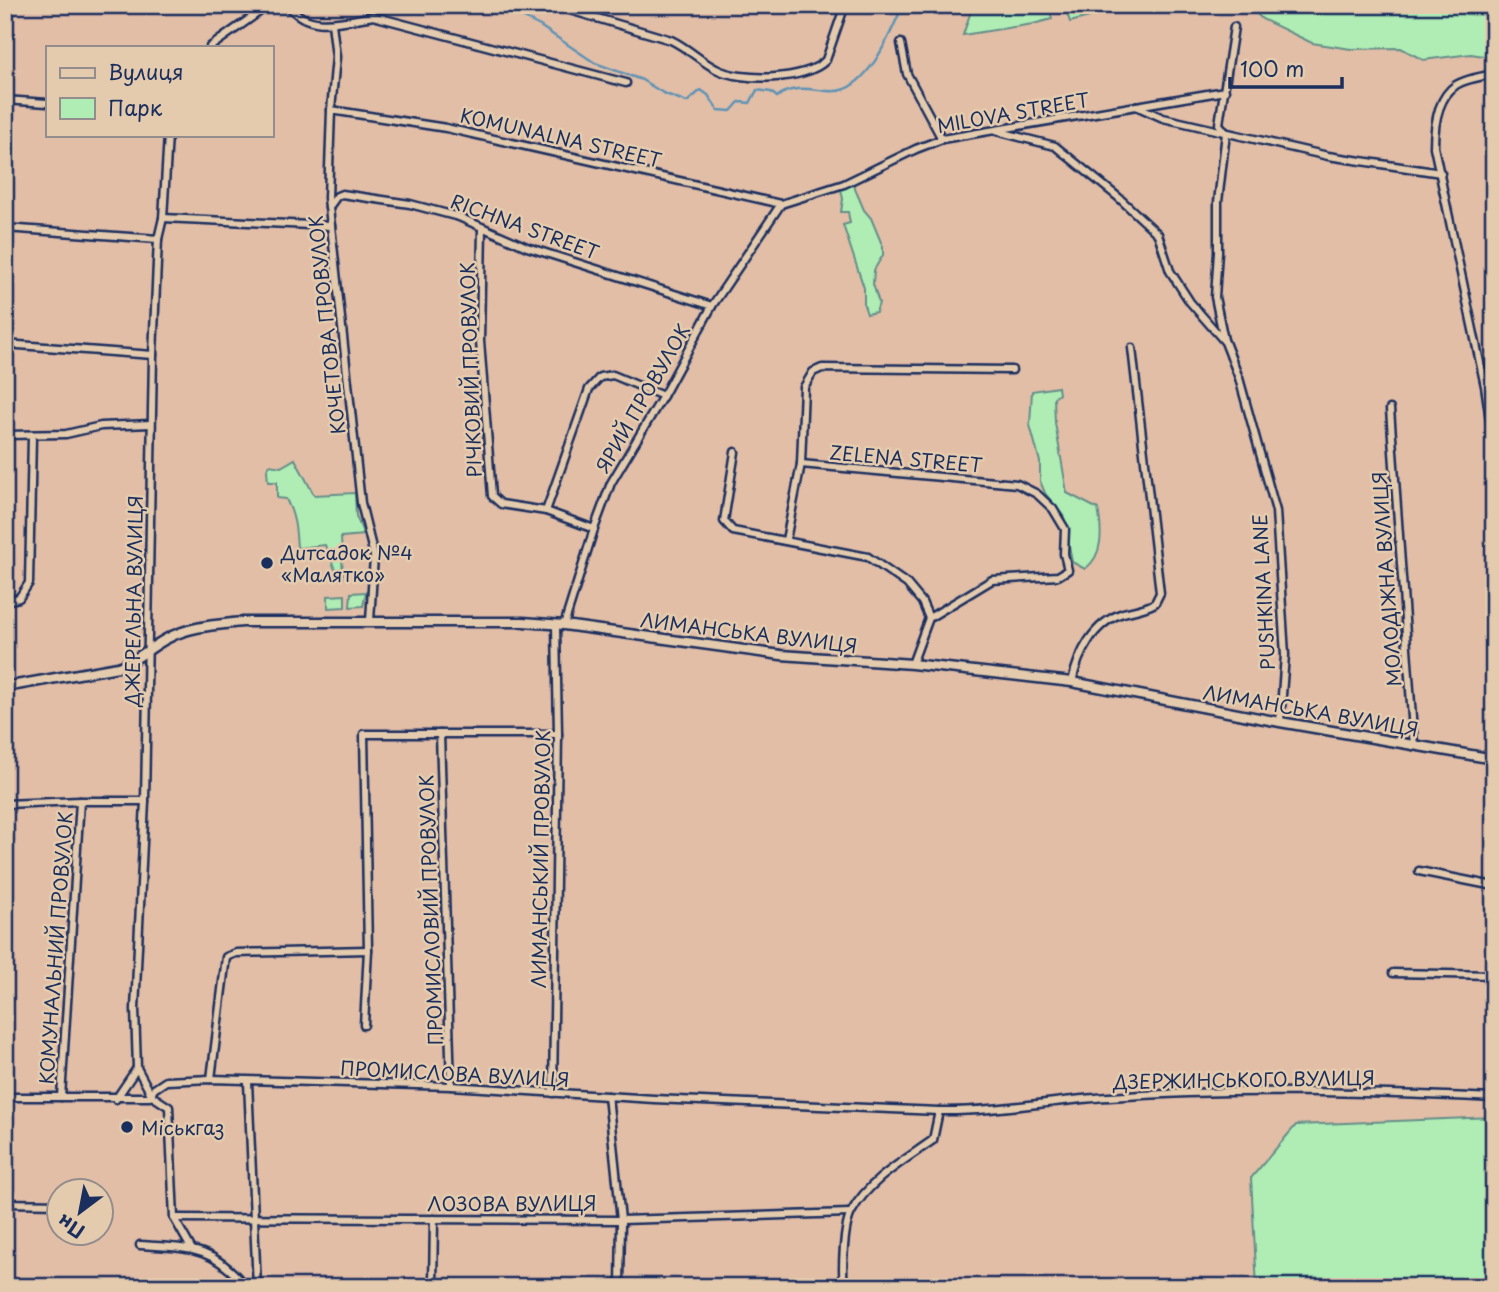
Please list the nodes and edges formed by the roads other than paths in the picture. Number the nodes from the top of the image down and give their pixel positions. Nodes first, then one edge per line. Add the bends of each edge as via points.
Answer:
1 (269, 5) edge
2 (288, 5) edge
3 (553, 5) edge
4 (845, 5) edge
5 (332, 23) junction
6 (1234, 27) dead end
7 (901, 43) dead end
8 (211, 46) edge
9 (1494, 74) edge
10 (626, 83) dead end
11 (1225, 91) junction
12 (5, 100) edge
13 (46, 103) edge
14 (1136, 106) junction
15 (331, 110) junction
16 (996, 131) junction
17 (1226, 133) junction
18 (168, 136) edge
19 (942, 139) junction
20 (1441, 173) junction
21 (781, 204) junction
22 (329, 207) junction
23 (163, 218) junction
24 (331, 226) junction
25 (5, 228) edge
26 (482, 228) junction
27 (158, 239) junction
28 (712, 306) junction
29 (1225, 342) junction
30 (5, 344) edge
31 (1132, 348) dead end
32 (153, 355) junction
33 (1013, 370) dead end
34 (663, 396) junction
35 (1390, 409) dead end
36 (151, 424) junction
37 (5, 435) edge
38 (32, 436) junction
39 (1494, 447) edge
40 (735, 452) dead end
41 (801, 464) junction
42 (546, 511) junction
43 (594, 529) junction
44 (786, 540) junction
45 (5, 601) edge
46 (929, 618) junction
47 (370, 621) junction
48 (560, 625) junction
49 (149, 650) junction
50 (912, 664) junction
51 (1072, 682) junction
52 (5, 687) edge
53 (1280, 722) junction
54 (440, 734) junction
55 (558, 734) junction
56 (1414, 746) junction
57 (1494, 759) edge
58 (80, 800) junction
59 (145, 801) junction
60 (5, 804) edge
61 (1419, 871) dead end
62 (1494, 886) edge
63 (368, 950) junction
64 (1393, 973) dead end
65 (1494, 975) edge
66 (364, 1025) dead end
67 (137, 1069) junction
68 (211, 1079) junction
69 (248, 1082) junction
70 (451, 1086) junction
71 (553, 1093) junction
72 (152, 1096) junction
73 (608, 1096) junction
74 (5, 1097) edge
75 (61, 1097) junction
76 (116, 1098) junction
77 (1494, 1098) edge
78 (911, 1111) joint
79 (939, 1111) junction
80 (5, 1203) edge
81 (46, 1204) edge
82 (850, 1213) junction
83 (174, 1218) junction
84 (255, 1219) junction
85 (434, 1219) junction
86 (621, 1220) junction
87 (140, 1245) dead end
88 (191, 1248) junction
89 (246, 1287) edge
90 (257, 1287) edge
91 (433, 1287) edge
92 (620, 1287) edge
93 (844, 1287) edge

1 - 8 street
2 - 5 street via 296,16 309,22
3 - 4 street via 671,40 718,70 744,76 792,76 821,66
5 - 10 street via 373,16
5 - 15 street, КОЧЕТОВА ПРОВУЛОК via 336,57
6 - 11 street
7 - 19 street via 911,85
9 - 20 street via 1456,85 1445,99 1434,130
11 - 14 street, MILOVA STREET
11 - 17 street via 1219,124
12 - 13 street
14 - 16 street, MILOVA STREET
14 - 17 street via 1163,118
15 - 21 street, KOMUNALNA STREET via 446,128
15 - 22 street, КОЧЕТОВА ПРОВУЛОК
16 - 19 street, MILOVA STREET
16 - 29 street, PUSHKINA LANE via 1055,146 1118,197 1158,234 1170,271
17 - 20 street via 1328,156
17 - 29 street, PUSHKINA LANE via 1215,297
18 - 23 street, ДЖЕРЕЛЬНА ВУЛИЦЯ
19 - 21 street, MILOVA STREET via 844,184
20 - 39 street
21 - 28 street, ЯРИЙ ПРОВУЛОК
22 - 24 street, КОЧЕТОВА ПРОВУЛОК
22 - 26 street, RICHNA STREET via 342,194 410,204
23 - 24 street
23 - 27 street, ДЖЕРЕЛЬНА ВУЛИЦЯ
24 - 47 street, КОЧЕТОВА ПРОВУЛОК via 361,503 374,556
25 - 27 street
26 - 28 street, RICHNA STREET via 527,247
26 - 42 street, РІЧКОВИЙ ПРОВУЛОК via 480,341 492,495 502,504
27 - 32 street, ДЖЕРЕЛЬНА ВУЛИЦЯ
28 - 34 street, ЯРИЙ ПРОВУЛОК
29 - 53 street, PUSHKINA LANE via 1276,510 1285,655
30 - 32 street
31 - 51 street via 1160,593 1155,603 1121,614 1094,632
32 - 36 street, ДЖЕРЕЛЬНА ВУЛИЦЯ
33 - 41 street via 822,368 813,372 804,387
34 - 42 street via 614,376 600,377 589,389
34 - 43 street, ЯРИЙ ПРОВУЛОК via 611,483
35 - 56 street, МОЛОДІЖНА ВУЛИЦЯ
36 - 38 street
36 - 49 street, ДЖЕРЕЛЬНА ВУЛИЦЯ
37 - 38 street
38 - 45 street via 29,583 19,598
40 - 44 street via 724,521 727,527
41 - 44 street, ZELENA STREET
41 - 46 street, ZELENA STREET via 1017,484 1053,509 1065,529 1068,570 1059,576 992,580
42 - 43 street, РІЧКОВИЙ ПРОВУЛОК
43 - 48 street, ЯРИЙ ПРОВУЛОК
44 - 46 street via 867,557 907,584
46 - 50 street
47 - 48 street, ЛИМАНСЬКА ВУЛИЦЯ
47 - 49 street, ЛИМАНСЬКА ВУЛИЦЯ via 206,626 176,634
48 - 50 street, ЛИМАНСЬКА ВУЛИЦЯ via 781,655
48 - 55 street, ЛИМАНСЬКИЙ ПРОВУЛОК
49 - 52 street, ЛИМАНСЬКА ВУЛИЦЯ via 118,667
49 - 59 street, ДЖЕРЕЛЬНА ВУЛИЦЯ
50 - 51 street, ЛИМАНСЬКА ВУЛИЦЯ
51 - 53 street, ЛИМАНСЬКА ВУЛИЦЯ
53 - 56 street, ЛИМАНСЬКА ВУЛИЦЯ
54 - 55 street
54 - 63 street via 364,734
54 - 70 street, ПРОМИСЛОВИЙ ПРОВУЛОК
55 - 71 street, ЛИМАНСЬКИЙ ПРОВУЛОК
56 - 57 street, ЛИМАНСЬКА ВУЛИЦЯ
58 - 59 street
58 - 60 street
58 - 75 street, КОМУНАЛЬНИЙ ПРОВУЛОК
59 - 67 street, ДЖЕРЕЛЬНА ВУЛИЦЯ via 136,947
61 - 62 street
63 - 66 street
63 - 68 street via 236,953 226,957
64 - 65 street
67 - 72 street
67 - 76 street
68 - 69 street, ПРОМИСЛОВА ВУЛИЦЯ
68 - 72 street, ПРОМИСЛОВА ВУЛИЦЯ via 166,1082 154,1089
69 - 70 street, ПРОМИСЛОВА ВУЛИЦЯ
69 - 84 street
70 - 71 street, ПРОМИСЛОВА ВУЛИЦЯ
71 - 73 street, ПРОМИСЛОВА ВУЛИЦЯ
72 - 76 street, ПРОМИСЛОВА ВУЛИЦЯ
72 - 83 street via 169,1107
73 - 78 street, ПРОМИСЛОВА ВУЛИЦЯ
73 - 86 street
74 - 75 street, ПРОМИСЛОВА ВУЛИЦЯ
75 - 76 street, ПРОМИСЛОВА ВУЛИЦЯ
77 - 79 street, ДЗЕРЖИНСЬКОГО ВУЛИЦЯ via 1216,1092
78 - 79 street, ДЗЕРЖИНСЬКОГО ВУЛИЦЯ
79 - 82 street via 933,1140 875,1182
80 - 81 street
82 - 86 street, ЛОЗОВА ВУЛИЦЯ
82 - 93 street via 842,1266
83 - 84 street, ЛОЗОВА ВУЛИЦЯ
83 - 88 street
84 - 85 street, ЛОЗОВА ВУЛИЦЯ
84 - 90 street
85 - 86 street, ЛОЗОВА ВУЛИЦЯ
85 - 91 street
86 - 92 street
87 - 88 street
88 - 89 street via 233,1271

